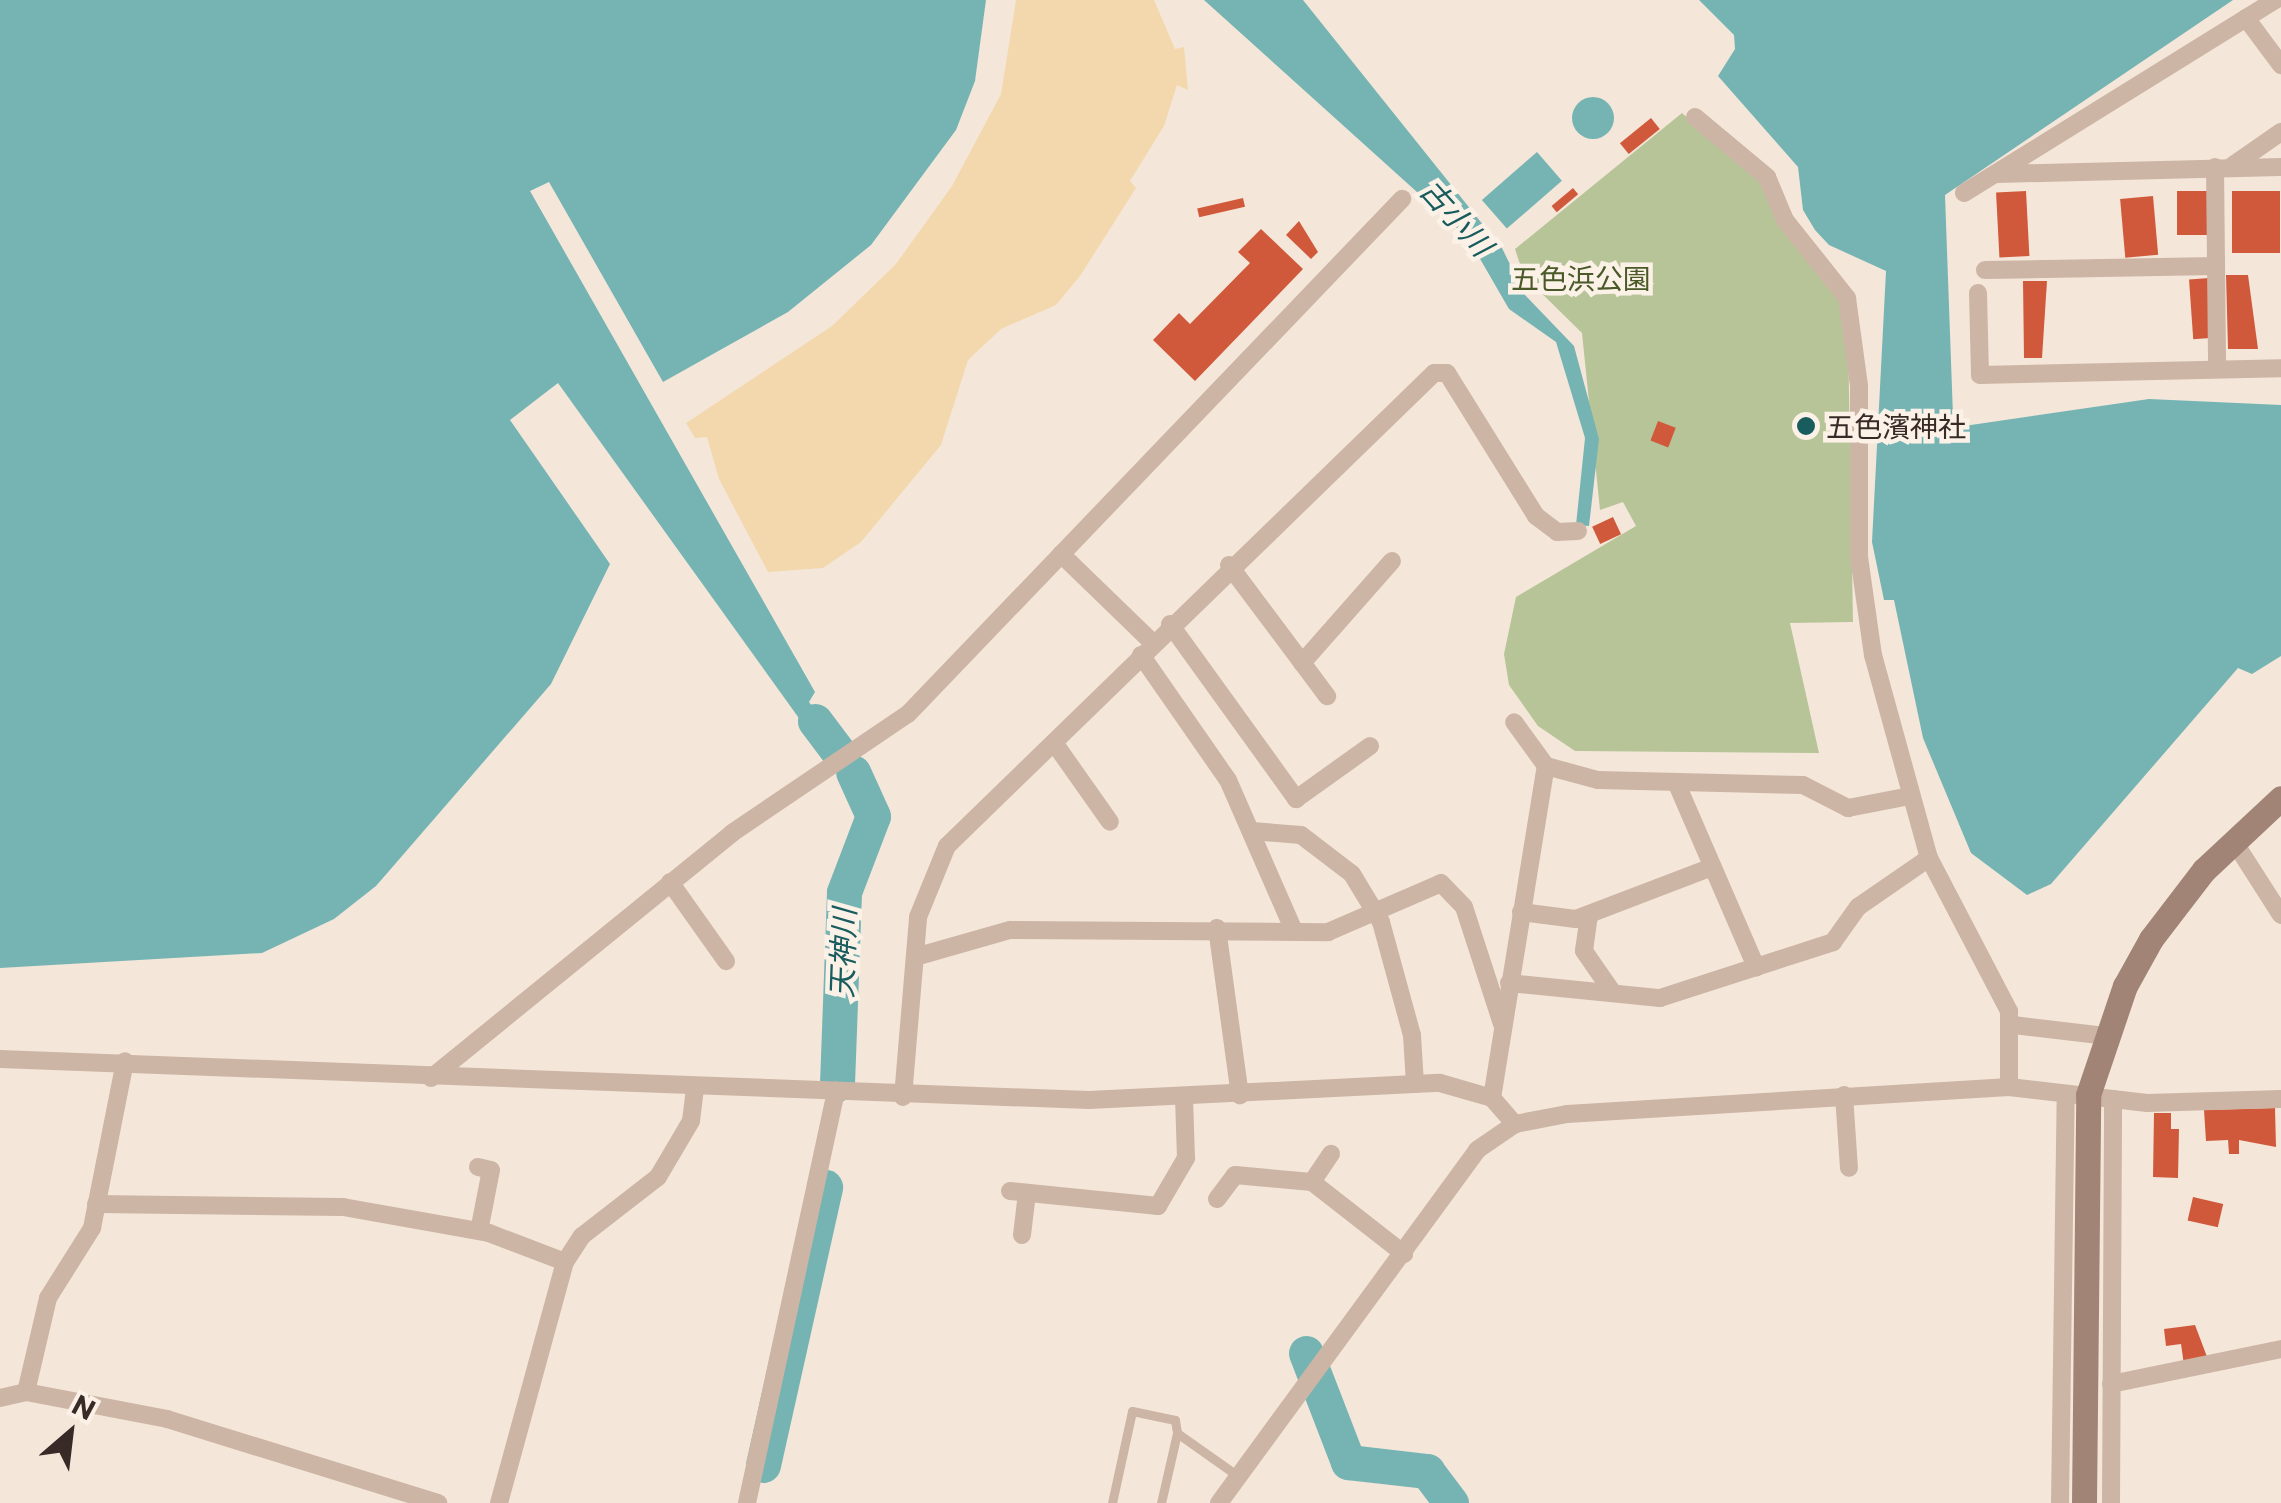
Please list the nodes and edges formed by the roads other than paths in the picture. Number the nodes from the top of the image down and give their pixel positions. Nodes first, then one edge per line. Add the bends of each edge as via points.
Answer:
1 (2275, 0) edge
2 (2246, 18) junction
3 (2281, 65) edge
4 (1695, 117) dead end
5 (2281, 132) edge
6 (2224, 167) junction
7 (2281, 167) edge
8 (1994, 174) junction
9 (1964, 193) dead end
10 (1402, 199) dead end
11 (2216, 266) junction
12 (1985, 270) dead end
13 (1978, 293) dead end
14 (2217, 367) junction
15 (2281, 368) edge
16 (1578, 530) dead end
17 (1061, 554) junction
18 (1392, 562) dead end
19 (1229, 566) junction
20 (1170, 624) junction
21 (1147, 649) junction
22 (1302, 662) junction
23 (1327, 696) dead end
24 (1514, 722) dead end
25 (1055, 744) junction
26 (1370, 746) dead end
27 (1546, 766) junction
28 (1676, 782) junction
29 (1910, 796) junction
30 (2281, 798) edge
31 (1110, 822) dead end
32 (1252, 831) junction
33 (2233, 840) junction
34 (1929, 858) junction
35 (1712, 867) junction
36 (670, 882) junction
37 (1377, 912) junction
38 (1521, 912) junction
39 (1589, 915) junction
40 (2281, 916) edge
41 (1217, 928) junction
42 (1294, 931) junction
43 (915, 956) junction
44 (726, 961) dead end
45 (1756, 967) junction
46 (1508, 983) junction
47 (1613, 993) junction
48 (1502, 1024) junction
49 (2013, 1025) junction
50 (2106, 1036) junction
51 (0, 1059) edge
52 (125, 1061) junction
53 (431, 1078) junction
54 (1415, 1084) junction
55 (2009, 1087) junction
56 (696, 1088) junction
57 (836, 1091) junction
58 (1240, 1095) junction
59 (1844, 1095) junction
60 (903, 1096) junction
61 (2089, 1096) junction
62 (1184, 1097) junction
63 (1492, 1098) junction
64 (2281, 1099) edge
65 (1515, 1124) junction
66 (1331, 1154) dead end
67 (478, 1167) dead end
68 (1849, 1168) dead end
69 (1312, 1182) junction
70 (1217, 1200) dead end
71 (96, 1204) junction
72 (479, 1231) junction
73 (1022, 1235) dead end
74 (1404, 1254) junction
75 (565, 1262) junction
76 (2281, 1349) edge
77 (2111, 1384) junction
78 (26, 1392) junction
79 (0, 1398) edge
80 (1178, 1432) junction
81 (1238, 1476) junction
82 (438, 1503) edge
83 (500, 1503) edge
84 (747, 1503) edge
85 (1112, 1503) edge
86 (1160, 1503) edge
87 (1219, 1503) edge
88 (2060, 1503) edge
89 (2084, 1503) edge
90 (2111, 1503) edge

1 - 2 street
2 - 3 street
2 - 8 street
4 - 29 street via 1768,178 1786,220 1847,298 1859,386 1859,557 1874,655
5 - 6 street
6 - 7 street
6 - 8 street
6 - 11 street
8 - 9 street
10 - 17 street
11 - 12 street
11 - 14 street
13 - 14 street via 1980,375
14 - 15 street
16 - 19 street via 1557,532 1536,516 1447,374 1434,373
17 - 21 street
17 - 36 street via 908,714
18 - 22 street
19 - 20 street
19 - 22 street
20 - 21 street
20 - 26 street via 1296,799
21 - 25 street
21 - 32 street
22 - 23 street
24 - 27 street
25 - 31 street
25 - 43 street via 947,846 918,917
27 - 28 street via 1598,780
27 - 38 street
28 - 29 street via 1803,786 1848,808
28 - 35 street
29 - 34 street
30 - 33 street
32 - 37 street via 1301,835 1332,853
32 - 42 street
33 - 40 street
33 - 50 street via 2151,939
34 - 45 street via 1858,907 1832,942
34 - 49 street
35 - 39 street
35 - 45 street
36 - 44 street
36 - 53 street
37 - 42 street via 1328,932
37 - 48 street via 1432,885 1453,889
37 - 54 street via 1412,1035
38 - 39 street
38 - 46 street
39 - 47 street via 1584,951
41 - 42 street
41 - 43 street via 1066,936 1010,930
41 - 58 street
43 - 60 street
45 - 47 street via 1660,998
46 - 47 street
46 - 48 street
48 - 63 street
49 - 50 street
49 - 55 street
50 - 61 street
51 - 52 street
52 - 53 street
52 - 71 street
53 - 56 street
54 - 58 street
54 - 63 street
55 - 59 street
55 - 61 street
56 - 57 street
56 - 75 street via 692,1121 658,1177 582,1236
57 - 60 street
57 - 84 street
58 - 62 street
59 - 65 street
59 - 68 street
60 - 62 street
61 - 64 street
61 - 77 street
61 - 88 street
61 - 89 street
62 - 73 street via 1186,1158 1158,1206 1018,1192
63 - 65 street
65 - 74 street via 1477,1150
66 - 69 street
67 - 72 street via 491,1170
69 - 70 street via 1235,1175
69 - 74 street
71 - 72 street via 342,1207
71 - 78 street via 92,1228 48,1298
72 - 75 street
74 - 81 street
75 - 83 street
76 - 77 street
77 - 90 street
78 - 79 street
78 - 82 street via 167,1419
80 - 81 lane
80 - 85 lane via 1174,1420 1132,1412
80 - 86 lane
81 - 87 street

